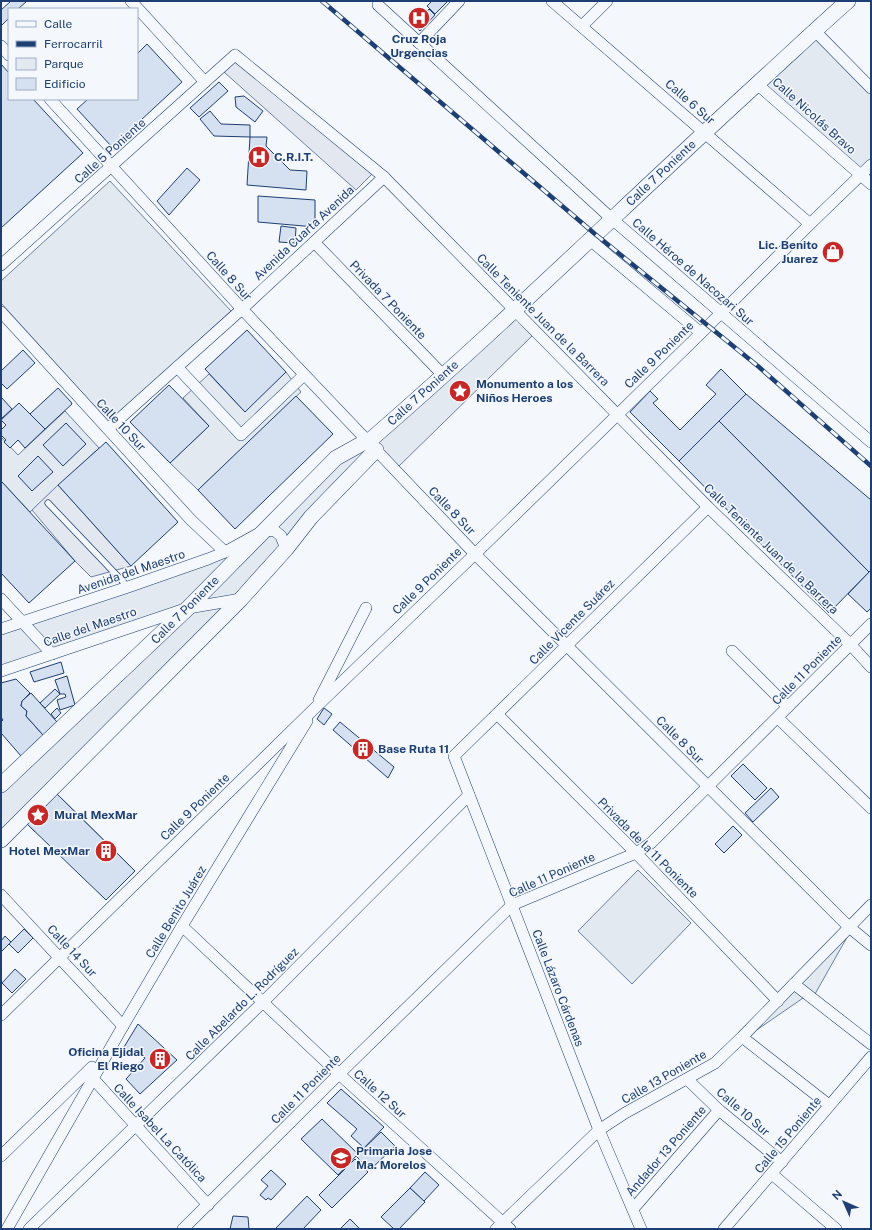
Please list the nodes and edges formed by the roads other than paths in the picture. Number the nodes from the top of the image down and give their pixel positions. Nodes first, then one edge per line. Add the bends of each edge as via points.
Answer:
1 (459, 1) edge
2 (552, 1) edge
3 (607, 1) edge
4 (848, 1) edge
5 (378, 5) dead end
6 (138, 9) edge
7 (582, 26) junction
8 (814, 30) junction
9 (420, 43) junction
10 (1, 46) edge
11 (8, 54) edge
12 (235, 55) joint
13 (205, 82) junction
14 (757, 84) junction
15 (871, 88) edge
16 (51, 100) edge
17 (704, 132) junction
18 (871, 165) edge
19 (112, 166) junction
20 (861, 175) junction
21 (384, 177) junction
22 (871, 184) edge
23 (612, 219) junction
24 (810, 224) junction
25 (590, 240) junction
26 (314, 242) junction
27 (1, 265) edge
28 (242, 308) junction
29 (514, 309) junction
30 (1, 312) edge
31 (721, 313) junction
32 (701, 333) junction
33 (177, 367) junction
34 (304, 375) junction
35 (444, 376) junction
36 (618, 414) junction
37 (108, 429) junction
38 (871, 442) edge
39 (372, 446) junction
40 (48, 503) dead end
41 (708, 507) junction
42 (265, 530) junction
43 (286, 549) junction
44 (225, 552) junction
45 (475, 554) junction
46 (128, 588) junction
47 (1, 599) edge
48 (241, 599) junction
49 (188, 608) junction
50 (366, 608) dead end
51 (22, 622) junction
52 (871, 624) edge
53 (1, 629) edge
54 (567, 645) junction
55 (851, 645) junction
56 (732, 651) dead end
57 (52, 654) junction
58 (871, 667) edge
59 (1, 671) edge
60 (316, 707) junction
61 (788, 707) junction
62 (497, 714) junction
63 (778, 718) junction
64 (454, 756) joint
65 (1, 785) edge
66 (708, 787) junction
67 (470, 795) junction
68 (871, 808) edge
69 (1, 840) edge
70 (636, 853) junction
71 (1, 895) edge
72 (512, 905) junction
73 (871, 905) edge
74 (182, 926) junction
75 (849, 927) junction
76 (871, 945) edge
77 (61, 957) junction
78 (794, 984) junction
79 (778, 1001) junction
80 (263, 1002) junction
81 (1, 1015) edge
82 (123, 1026) junction
83 (742, 1037) junction
84 (871, 1044) edge
85 (871, 1057) edge
86 (339, 1074) junction
87 (90, 1075) junction
88 (687, 1079) junction
89 (829, 1105) junction
90 (719, 1110) junction
91 (135, 1126) junction
92 (599, 1130) junction
93 (1, 1156) edge
94 (782, 1162) junction
95 (772, 1174) junction
96 (208, 1205) junction
97 (633, 1209) junction
98 (503, 1227) edge
99 (7, 1229) edge
100 (30, 1229) edge
101 (183, 1229) edge
102 (641, 1229) edge
103 (724, 1229) edge
104 (836, 1229) edge

1 - 9 street
2 - 7 street, Calle 6 Sur
3 - 7 street
4 - 8 main road, Calle 7 Poniente
5 - 9 street, Calle Héroe de Nacozari Sur
6 - 13 street
7 - 17 street, Calle 6 Sur
8 - 14 main road, Calle 7 Poniente
8 - 15 street
9 - 23 street, Calle Héroe de Nacozari Sur
10 - 11 street
12 - 13 street, Calle 5 Poniente
12 - 21 street, Calle Teniente Juan de la Barrera
13 - 19 street, Calle 5 Poniente
14 - 17 main road, Calle 7 Poniente
14 - 20 street, Calle Nicolás Bravo
16 - 19 street, Calle 8 Sur
17 - 23 main road, Calle 7 Poniente
17 - 24 street, Calle 6 Sur
18 - 20 street, Calle 9 Poniente
19 - 27 street, Calle 5 Poniente
19 - 28 street, Calle 8 Sur
20 - 22 street, Calle Nicolás Bravo
20 - 24 street, Calle 9 Poniente
21 - 26 street, Avenida Cuarta Avenida
21 - 29 street, Calle Teniente Juan de la Barrera
23 - 25 main road, Calle 7 Poniente
23 - 31 street, Calle Héroe de Nacozari Sur
24 - 31 street, Calle 9 Poniente
25 - 29 main road, Calle 7 Poniente
25 - 32 street
26 - 28 street, Avenida Cuarta Avenida
26 - 35 street, Privada 7 Poniente
28 - 33 street, Avenida Cuarta Avenida
28 - 34 street, Calle 8 Sur
29 - 35 main road, Calle 7 Poniente
29 - 36 street, Calle Teniente Juan de la Barrera
30 - 37 street, Calle 10 Sur
31 - 32 street, Calle 9 Poniente
31 - 38 street, Calle Héroe de Nacozari Sur
32 - 36 street, Calle 9 Poniente
33 - 34 street via 241,435
33 - 37 street, Avenida Cuarta Avenida
34 - 39 street, Calle 8 Sur
35 - 39 main road, Calle 7 Poniente
36 - 41 street, Calle Teniente Juan de la Barrera
36 - 45 street, Calle 9 Poniente
37 - 44 street, Calle 10 Sur via 191,520
39 - 42 main road, Calle 7 Poniente via 363,443 336,458
39 - 43 main road, Calle 7 Poniente
39 - 45 street, Calle 8 Sur
40 - 46 lane
41 - 54 street, Calle Vicente Suárez
41 - 55 street, Calle Teniente Juan de la Barrera
42 - 43 street via 274,530 281,536
42 - 44 street, Avenida del Maestro
42 - 49 main road, Calle 7 Poniente
43 - 48 main road, Calle 7 Poniente
44 - 46 street, Avenida del Maestro
45 - 54 street, Calle 8 Sur
45 - 60 street, Calle 9 Poniente
46 - 51 street, Avenida del Maestro
47 - 51 street
48 - 49 street, Calle del Maestro
48 - 69 main road, Calle 7 Poniente
49 - 57 street, Calle del Maestro
49 - 65 main road, Calle 7 Poniente
50 - 60 street, Calle Benito Juárez
51 - 53 street, Avenida del Maestro
51 - 57 street
52 - 55 street, Calle 11 Poniente
54 - 62 street, Calle Vicente Suárez
54 - 66 street, Calle 8 Sur
55 - 58 street, Calle Teniente Juan de la Barrera
55 - 61 street, Calle 11 Poniente
56 - 61 street
57 - 59 street, Calle del Maestro
60 - 74 street, Calle Benito Juárez
60 - 77 street, Calle 9 Poniente
61 - 63 street, Calle 11 Poniente
62 - 64 street, Calle Vicente Suárez
62 - 70 street, Privada de la 11 Poniente
63 - 66 street, Calle 11 Poniente
63 - 68 street
64 - 67 street, Calle Lázaro Cárdenas
66 - 70 street, Calle 11 Poniente via 651,843
66 - 75 street, Calle 8 Sur
67 - 72 street, Calle Lázaro Cárdenas
67 - 80 street, Calle Abelardo L. Rodríguez
70 - 72 street, Calle 11 Poniente
70 - 79 street, Privada de la 11 Poniente
71 - 77 street, Calle 14 Sur
72 - 86 street, Calle 11 Poniente
72 - 92 street, Calle Lázaro Cárdenas
73 - 75 street, Calle 13 Poniente
74 - 80 street, Calle 12 Sur
74 - 82 street, Calle Benito Juárez
75 - 76 street, Calle 8 Sur
75 - 78 street, Calle 13 Poniente
77 - 81 street, Calle 9 Poniente
77 - 82 street, Calle 14 Sur
78 - 79 street, Calle 13 Poniente
78 - 84 street
79 - 83 street, Calle 13 Poniente
80 - 86 street, Calle 12 Sur
80 - 91 street, Calle Abelardo L. Rodríguez
82 - 87 street, Calle Benito Juárez
83 - 88 street, Calle 13 Poniente via 715,1063
83 - 89 street
85 - 89 street, Calle 15 Poniente
86 - 96 street, Calle 11 Poniente
86 - 98 street, Calle 12 Sur
87 - 91 street, Calle Isabel La Católica
87 - 93 street
87 - 99 street, Calle Benito Juárez
88 - 90 street, Calle 10 Sur
88 - 92 street, Calle 13 Poniente
89 - 94 street, Calle 15 Poniente
90 - 94 street, Calle 10 Sur
90 - 97 street, Andador 13 Poniente
91 - 96 street, Calle Isabel La Católica
91 - 100 street, Calle Abelardo L. Rodríguez
92 - 97 street, Calle Lázaro Cárdenas
92 - 98 street, Calle 13 Poniente
94 - 95 street, Calle 15 Poniente
95 - 103 street, Calle 15 Poniente
95 - 104 street
96 - 101 street, Calle 11 Poniente
97 - 102 street, Calle Lázaro Cárdenas

